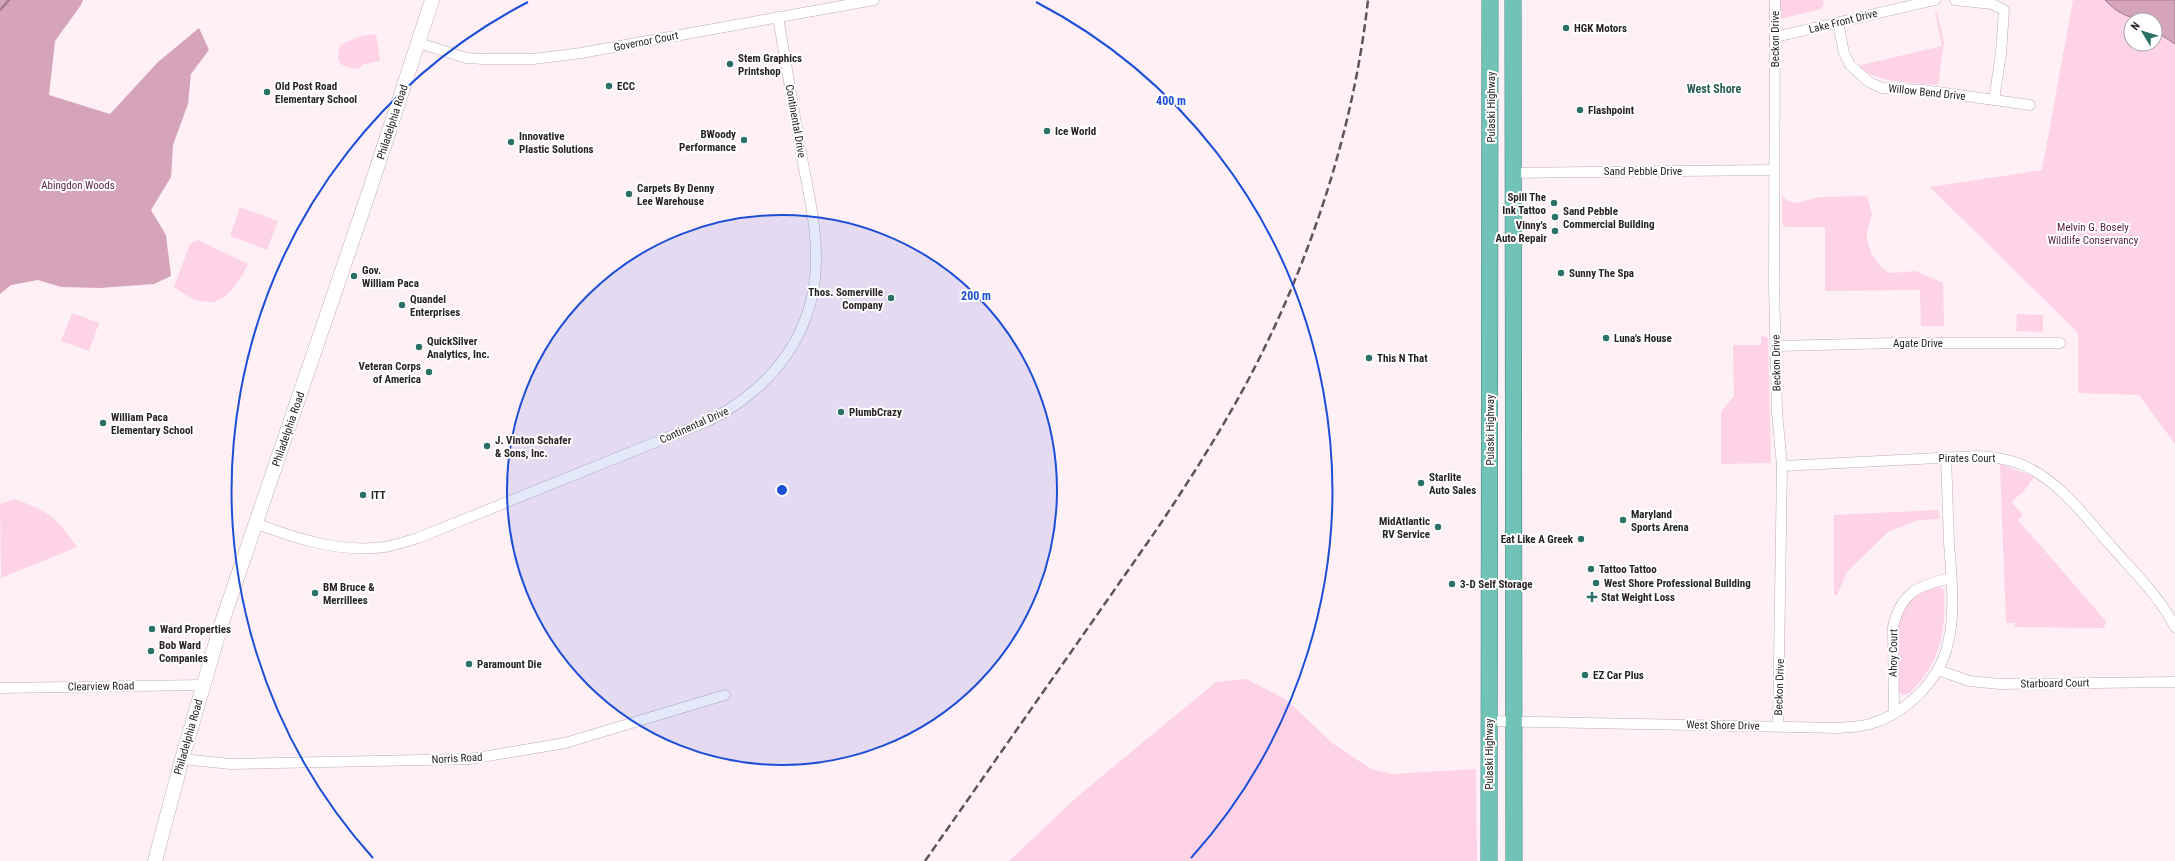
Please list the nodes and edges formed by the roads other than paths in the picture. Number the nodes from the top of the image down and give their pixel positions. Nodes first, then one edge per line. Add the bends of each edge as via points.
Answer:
1 (432, 0) edge
2 (874, 0) edge
3 (1490, 0) edge
4 (1512, 0) edge
5 (1775, 0) edge
6 (1935, 0) edge
7 (1955, 0) edge
8 (778, 17) junction
9 (1838, 23) junction
10 (1775, 38) junction
11 (418, 44) junction
12 (1994, 100) junction
13 (2030, 105) dead end
14 (1773, 170) junction
15 (1513, 172) junction
16 (2060, 343) dead end
17 (1776, 346) junction
18 (1946, 457) junction
19 (1782, 466) junction
20 (255, 523) junction
21 (1951, 578) junction
22 (2175, 627) edge
23 (1938, 670) junction
24 (2175, 682) edge
25 (203, 685) junction
26 (0, 688) edge
27 (725, 695) dead end
28 (1894, 714) junction
29 (1489, 721) junction
30 (1513, 722) junction
31 (1778, 726) junction
32 (182, 759) junction
33 (155, 861) edge
34 (1489, 861) edge
35 (1514, 861) edge

1 - 11 main road, Philadelphia Road
2 - 8 street, Governor Court
3 - 29 highway, Pulaski Highway via 1492,180
4 - 15 highway, Pulaski Highway
5 - 10 street, Beckon Drive
6 - 9 street, Lake Front Drive
7 - 12 street via 1992,4 2004,10
8 - 11 street, Governor Court via 586,52 533,59 466,58
8 - 20 street, Continental Drive via 815,235 816,263 810,301 801,330 782,362 759,387 708,422 418,538 386,547 336,546 302,540
9 - 10 street, Lake Front Drive
9 - 12 street, Willow Bend Drive via 1844,53 1850,65 1869,82 1882,88 1923,90
10 - 14 street, Beckon Drive
11 - 20 main road, Philadelphia Road
12 - 13 street, Willow Bend Drive
14 - 15 street, Sand Pebble Drive
14 - 17 street, Beckon Drive
15 - 30 highway, Pulaski Highway
16 - 17 street, Agate Drive
17 - 19 street, Beckon Drive via 1777,412
18 - 19 street, Pirates Court
18 - 21 street, West Shore Drive
18 - 22 street, Pirates Court via 1996,458 2027,467 2046,478 2145,584
19 - 31 street, Beckon Drive
20 - 25 main road, Philadelphia Road
21 - 23 street, West Shore Drive via 1950,632
21 - 28 street, Ahoy Court via 1928,583 1916,589 1907,597 1896,614 1893,627
23 - 24 street, Starboard Court via 1970,681 2000,684
23 - 28 street, West Shore Drive via 1923,690
25 - 26 street, Clearview Road
25 - 32 main road, Philadelphia Road
27 - 32 street, Norris Road via 565,743 470,759 231,764
28 - 31 street, West Shore Drive via 1859,726
29 - 30 street, West Shore Drive
29 - 34 highway, Pulaski Highway
30 - 31 street, West Shore Drive
30 - 35 highway, Pulaski Highway
32 - 33 main road, Philadelphia Road

